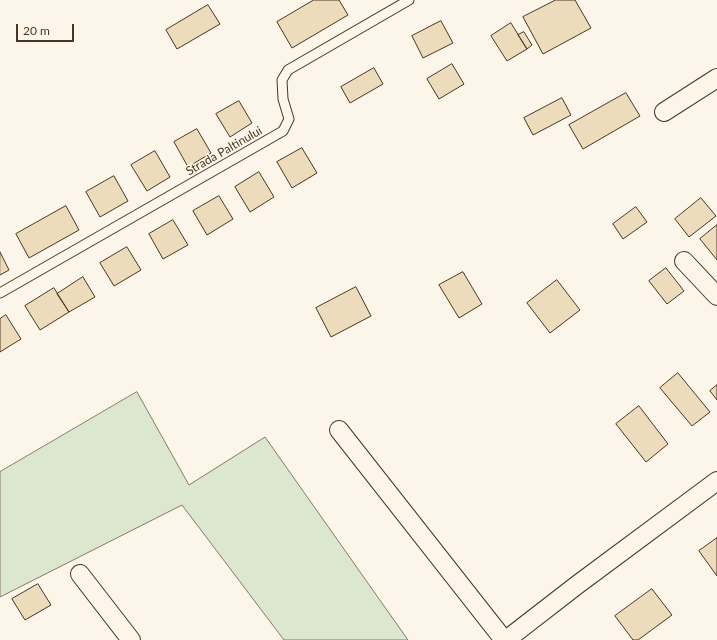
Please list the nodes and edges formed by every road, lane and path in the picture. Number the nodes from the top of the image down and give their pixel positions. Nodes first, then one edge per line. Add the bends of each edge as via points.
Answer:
1 (409, 0) edge
2 (717, 78) edge
3 (664, 112) dead end
4 (684, 261) dead end
5 (0, 293) edge
6 (717, 296) edge
7 (339, 430) dead end
8 (717, 481) edge
9 (80, 574) dead end
10 (131, 640) edge
11 (505, 640) edge

1 - 5 lane, Strada Paltinului via 288,70 282,80 288,119 283,131
2 - 3 street
4 - 6 street
7 - 11 street
8 - 11 street
9 - 10 street

